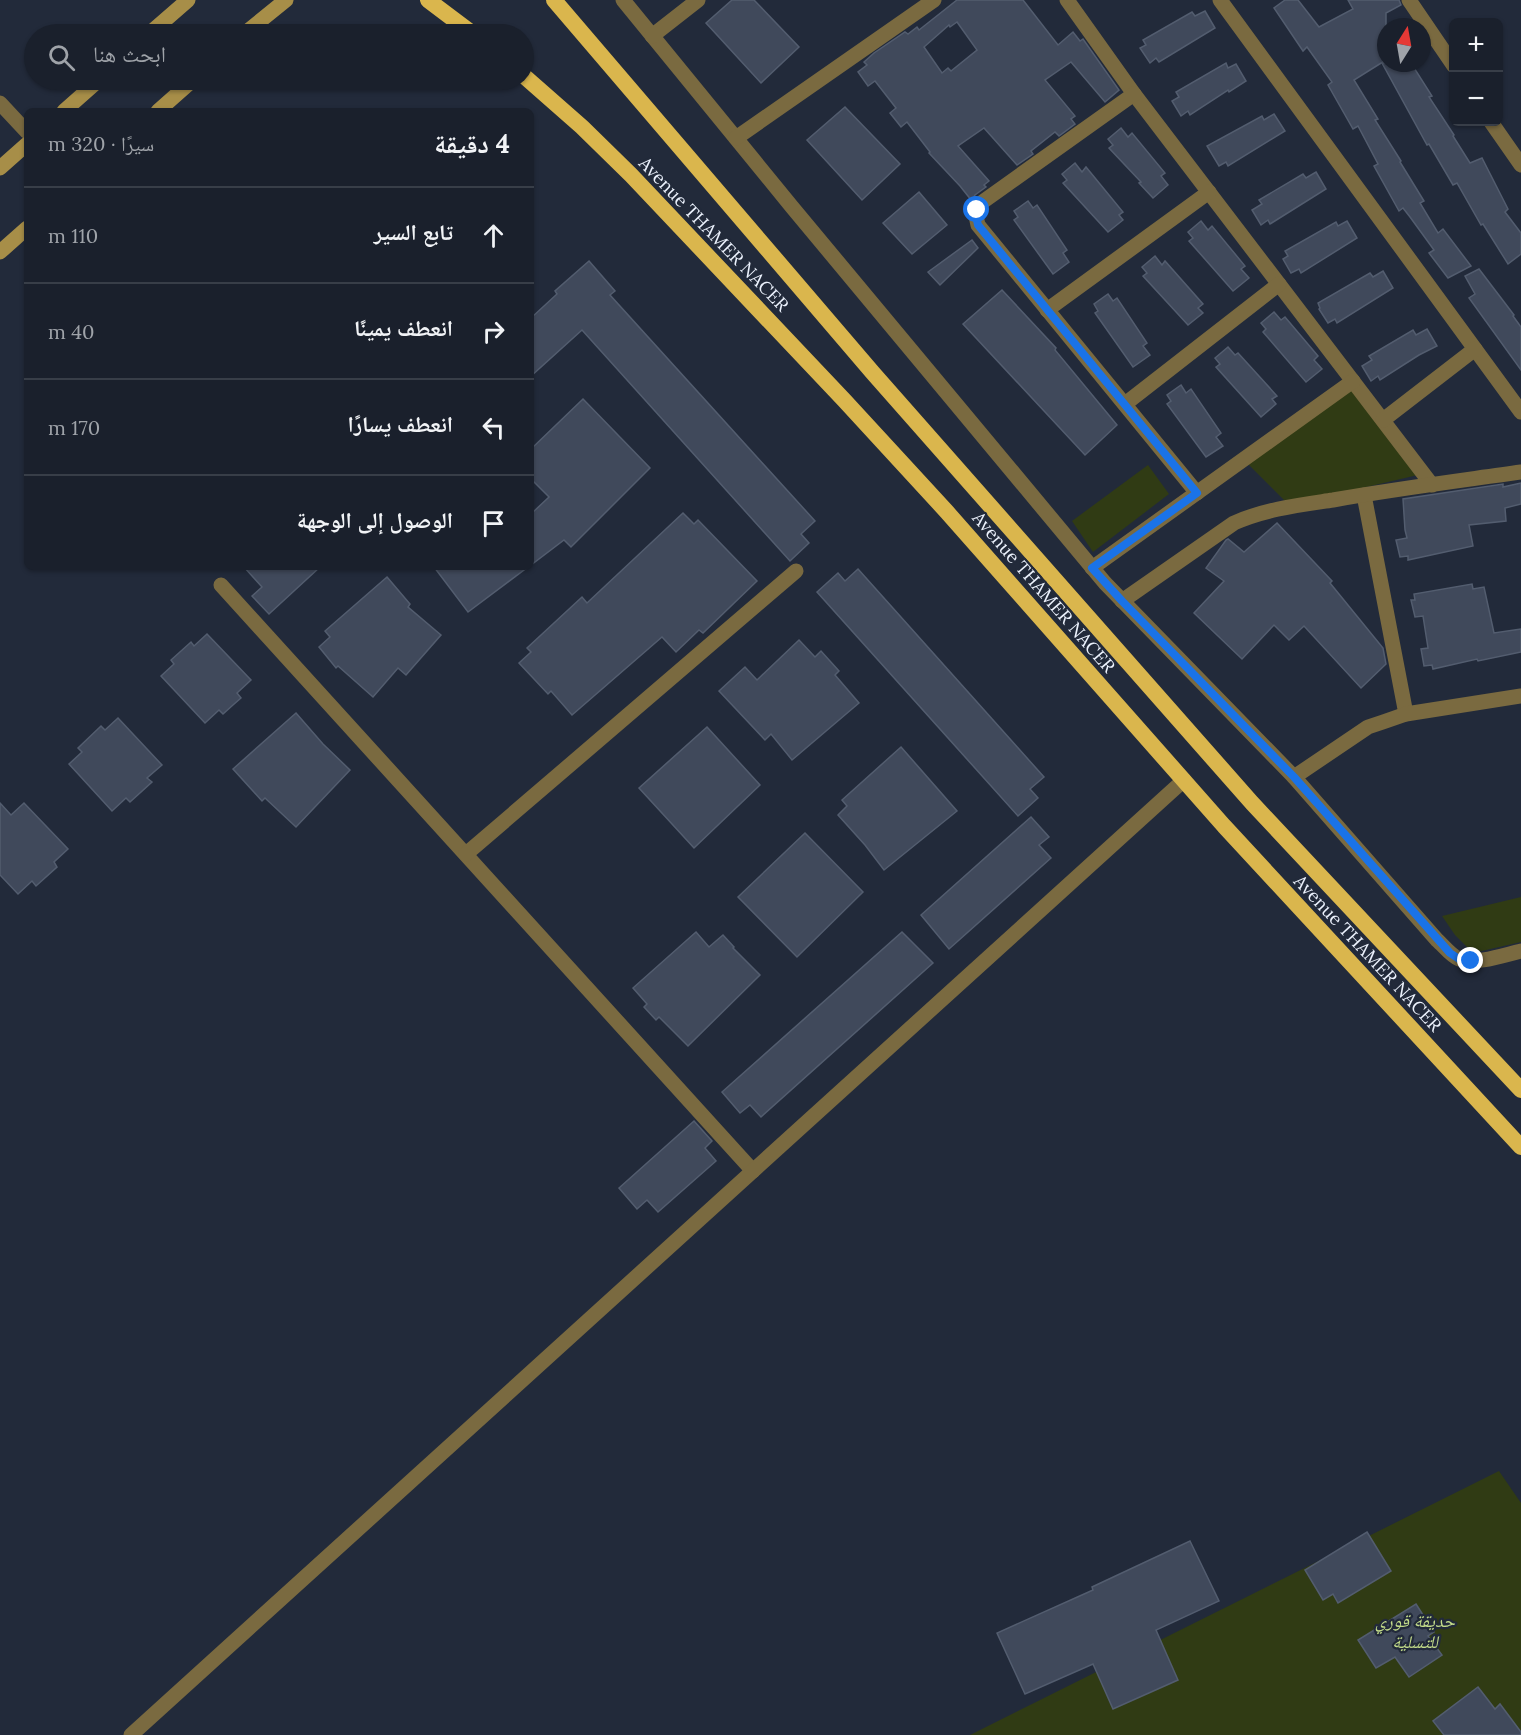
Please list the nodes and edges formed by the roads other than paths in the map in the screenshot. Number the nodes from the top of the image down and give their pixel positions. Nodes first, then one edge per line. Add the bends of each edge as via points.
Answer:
1 (188, 0) edge
2 (286, 0) edge
3 (428, 0) edge
4 (554, 0) edge
5 (623, 0) edge
6 (698, 0) edge
7 (934, 0) edge
8 (1067, 0) edge
9 (1220, 0) edge
10 (1409, 0) edge
11 (161, 24) edge
12 (256, 24) edge
13 (460, 24) edge
14 (652, 36) junction
15 (1449, 59) edge
16 (534, 85) edge
17 (88, 90) edge
18 (182, 90) edge
19 (1134, 94) junction
20 (0, 103) edge
21 (67, 108) edge
22 (161, 108) edge
23 (1494, 126) edge
24 (24, 129) edge
25 (736, 138) junction
26 (24, 147) edge
27 (1521, 165) edge
28 (0, 168) edge
29 (1209, 192) junction
30 (24, 231) edge
31 (0, 252) edge
32 (1279, 284) junction
33 (1047, 310) junction
34 (1475, 349) junction
35 (1353, 381) junction
36 (1125, 404) junction
37 (1521, 412) edge
38 (1383, 420) junction
39 (1521, 472) edge
40 (1432, 485) junction
41 (1197, 493) junction
42 (1364, 495) junction
43 (1092, 568) junction
44 (796, 571) dead end
45 (221, 585) dead end
46 (1122, 601) junction
47 (1521, 696) edge
48 (1406, 714) junction
49 (1294, 777) junction
50 (1184, 780) junction
51 (466, 854) junction
52 (1521, 951) edge
53 (1521, 1090) edge
54 (1521, 1146) edge
55 (753, 1171) junction
56 (131, 1735) edge

1 - 11 main road
2 - 12 main road
3 - 13 highway
4 - 53 highway, Avenue THAMER NACER via 873,373 1236,785
5 - 14 street
6 - 14 street
7 - 25 street
8 - 19 street
9 - 34 street
10 - 15 street
14 - 25 street
16 - 50 highway, Avenue THAMER NACER via 582,127 703,249 947,512
17 - 21 main road
18 - 22 main road
19 - 29 street
19 - 33 street via 981,203 977,210 978,225
20 - 24 street
23 - 27 street
25 - 43 street
26 - 28 main road
29 - 32 street
29 - 33 street
30 - 31 main road
32 - 35 street
32 - 36 street
33 - 36 street
34 - 37 street
34 - 38 street
35 - 38 street
35 - 41 street
36 - 41 street
38 - 40 street
39 - 40 street
40 - 42 street
41 - 43 street
42 - 46 street via 1272,510 1234,523
42 - 48 street
43 - 46 street
44 - 51 street
45 - 51 street
46 - 49 street
47 - 48 street
48 - 49 street via 1368,727
49 - 52 street via 1450,953 1471,961
50 - 54 highway, Avenue THAMER NACER
50 - 55 street
51 - 55 street
55 - 56 street

